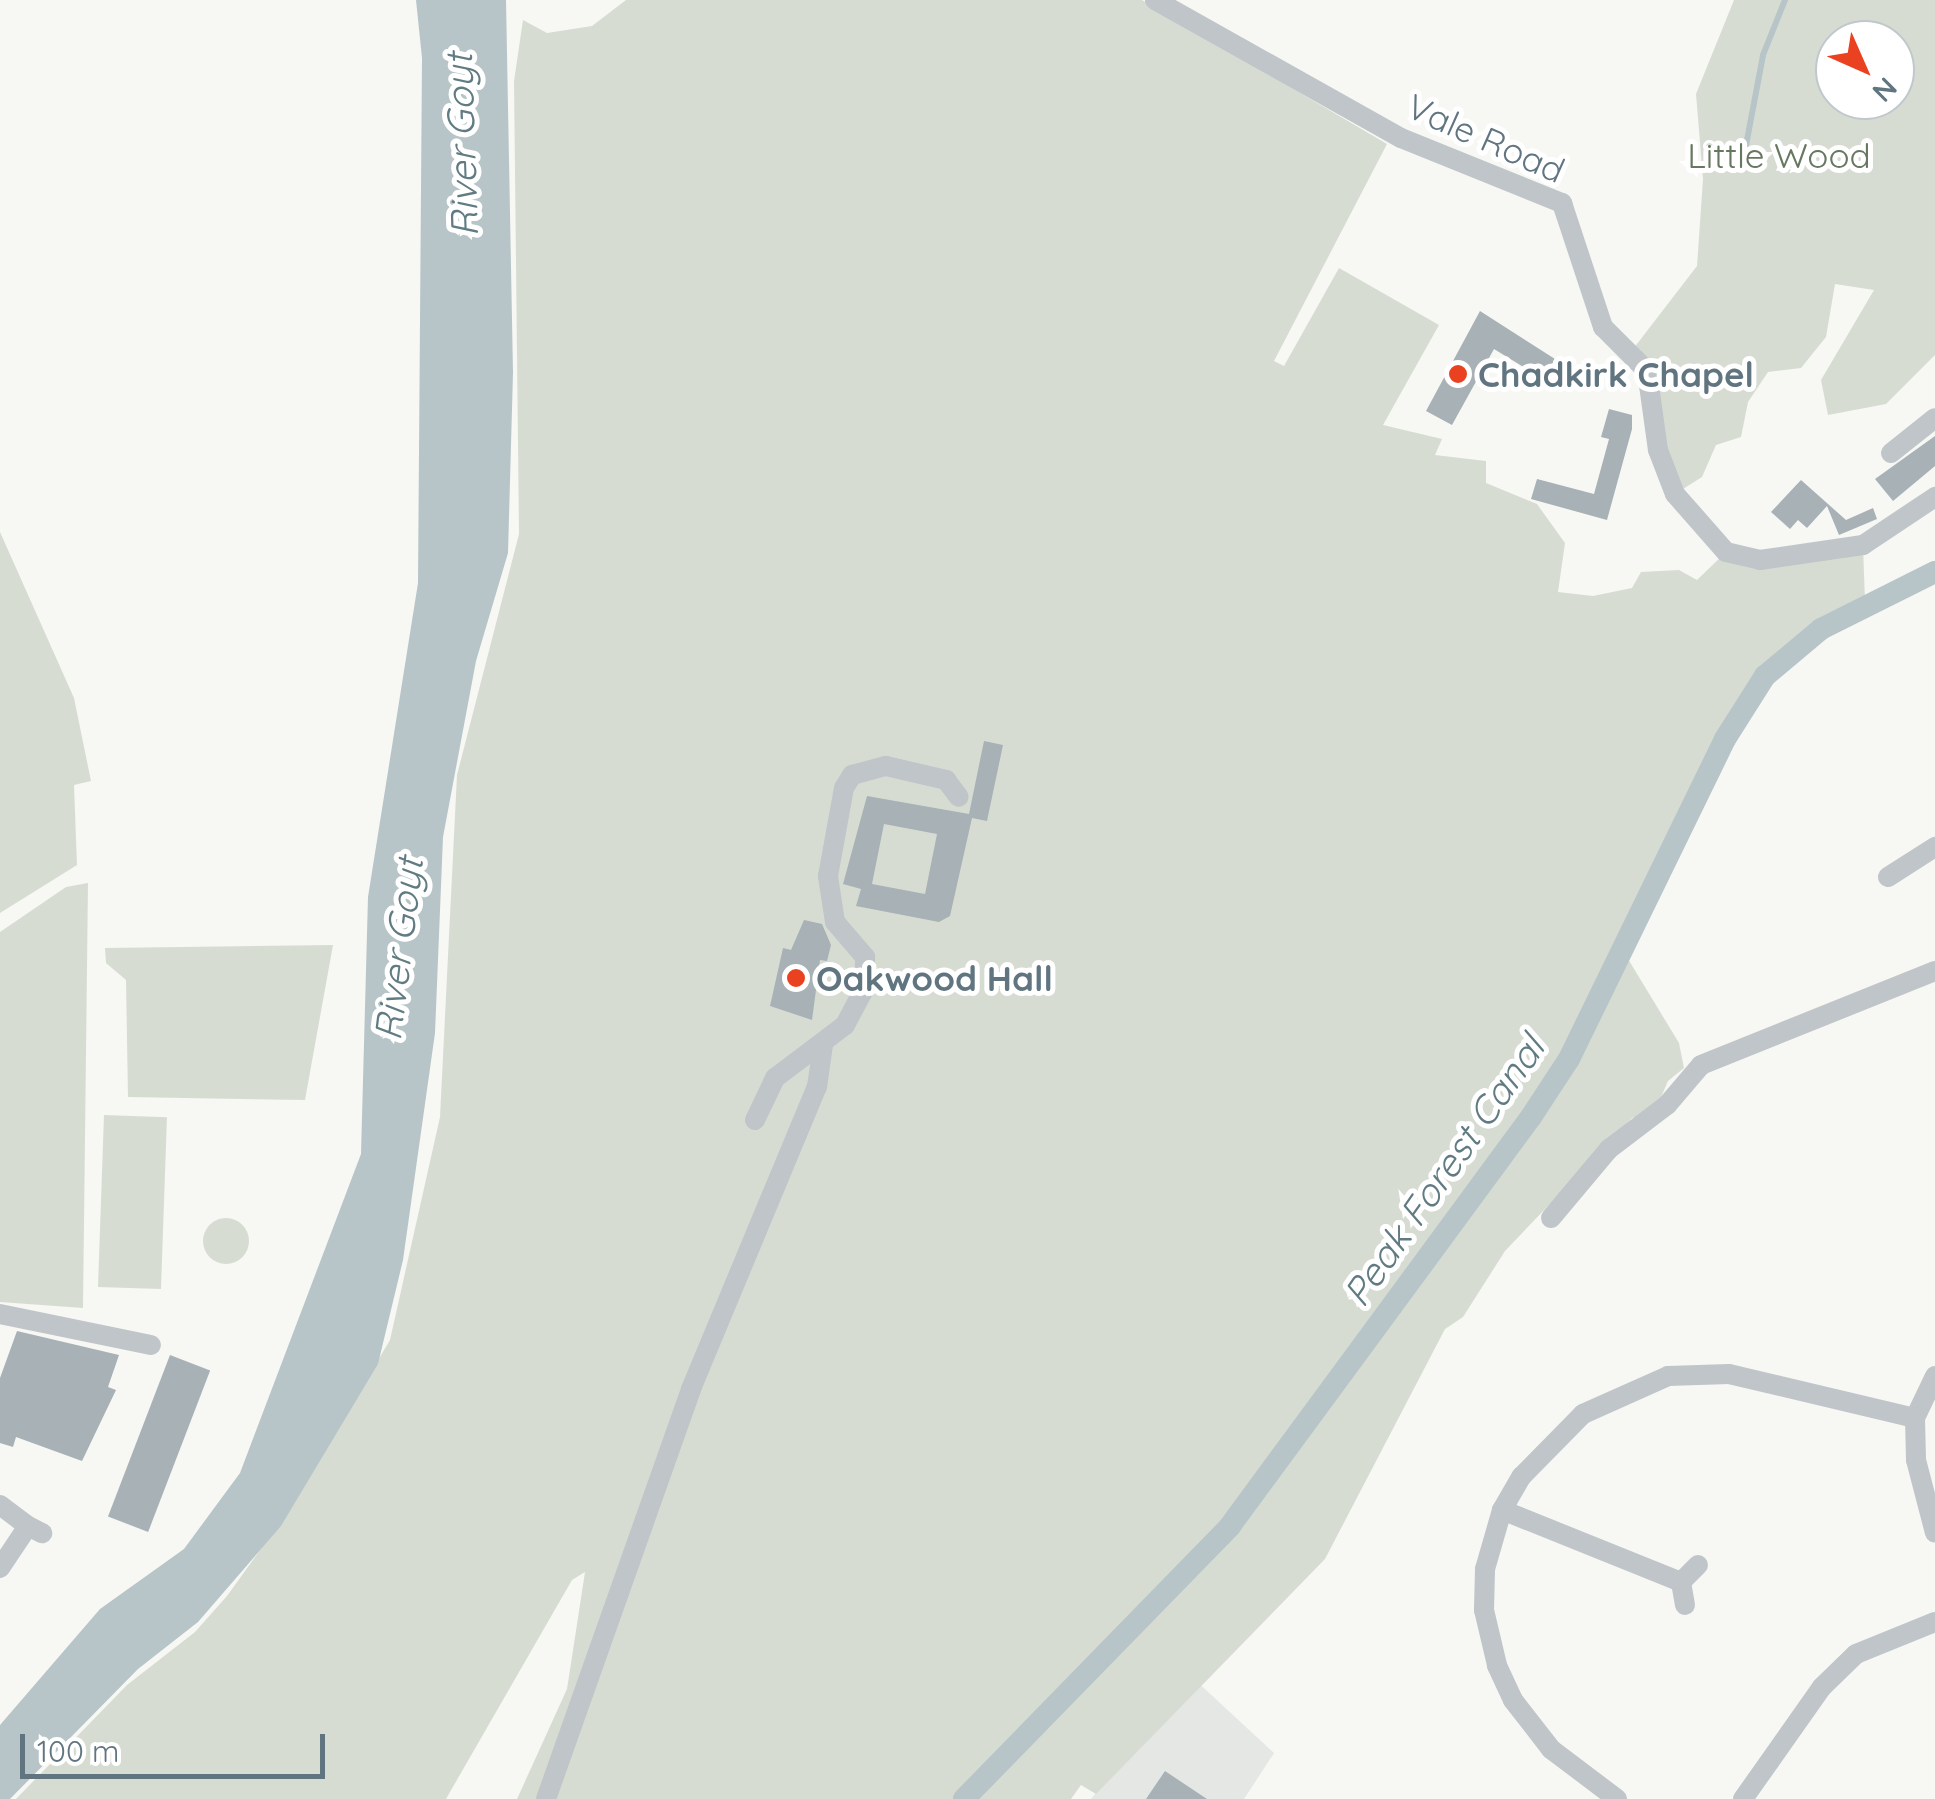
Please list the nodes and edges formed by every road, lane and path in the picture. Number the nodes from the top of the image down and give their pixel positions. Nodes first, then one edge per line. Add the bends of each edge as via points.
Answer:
1 (1155, 0) edge
2 (1935, 418) edge
3 (1891, 453) dead end
4 (1935, 497) edge
5 (959, 797) dead end
6 (1935, 846) edge
7 (1888, 877) dead end
8 (1935, 970) edge
9 (823, 1044) junction
10 (755, 1120) dead end
11 (1552, 1218) dead end
12 (0, 1314) edge
13 (151, 1345) dead end
14 (1935, 1376) edge
15 (1915, 1418) junction
16 (0, 1505) edge
17 (1502, 1510) junction
18 (1935, 1533) edge
19 (1698, 1566) dead end
20 (0, 1568) edge
21 (1681, 1582) junction
22 (1684, 1605) dead end
23 (1935, 1622) edge
24 (546, 1799) edge
25 (1617, 1799) edge
26 (1743, 1799) edge

1 - 4 street, Vale Road via 1400,138 1562,204 1603,327 1647,371 1658,450 1675,494 1726,552 1760,560 1863,545
2 - 3 street
5 - 9 street via 946,780 886,766 852,775 844,788 830,890 835,922 857,944 867,973 859,1006
6 - 7 street
8 - 11 street via 1701,1065 1667,1104 1608,1148
9 - 10 street via 775,1078
9 - 24 street via 816,1087 690,1389
12 - 13 street
14 - 15 street
15 - 17 street via 1743,1376 1668,1376 1573,1422 1544,1448
15 - 18 street via 1916,1460
16 - 20 street via 35,1530
17 - 21 street
17 - 25 street via 1484,1589 1497,1664 1530,1726
19 - 21 street
21 - 22 street
23 - 26 street via 1856,1654 1822,1687

